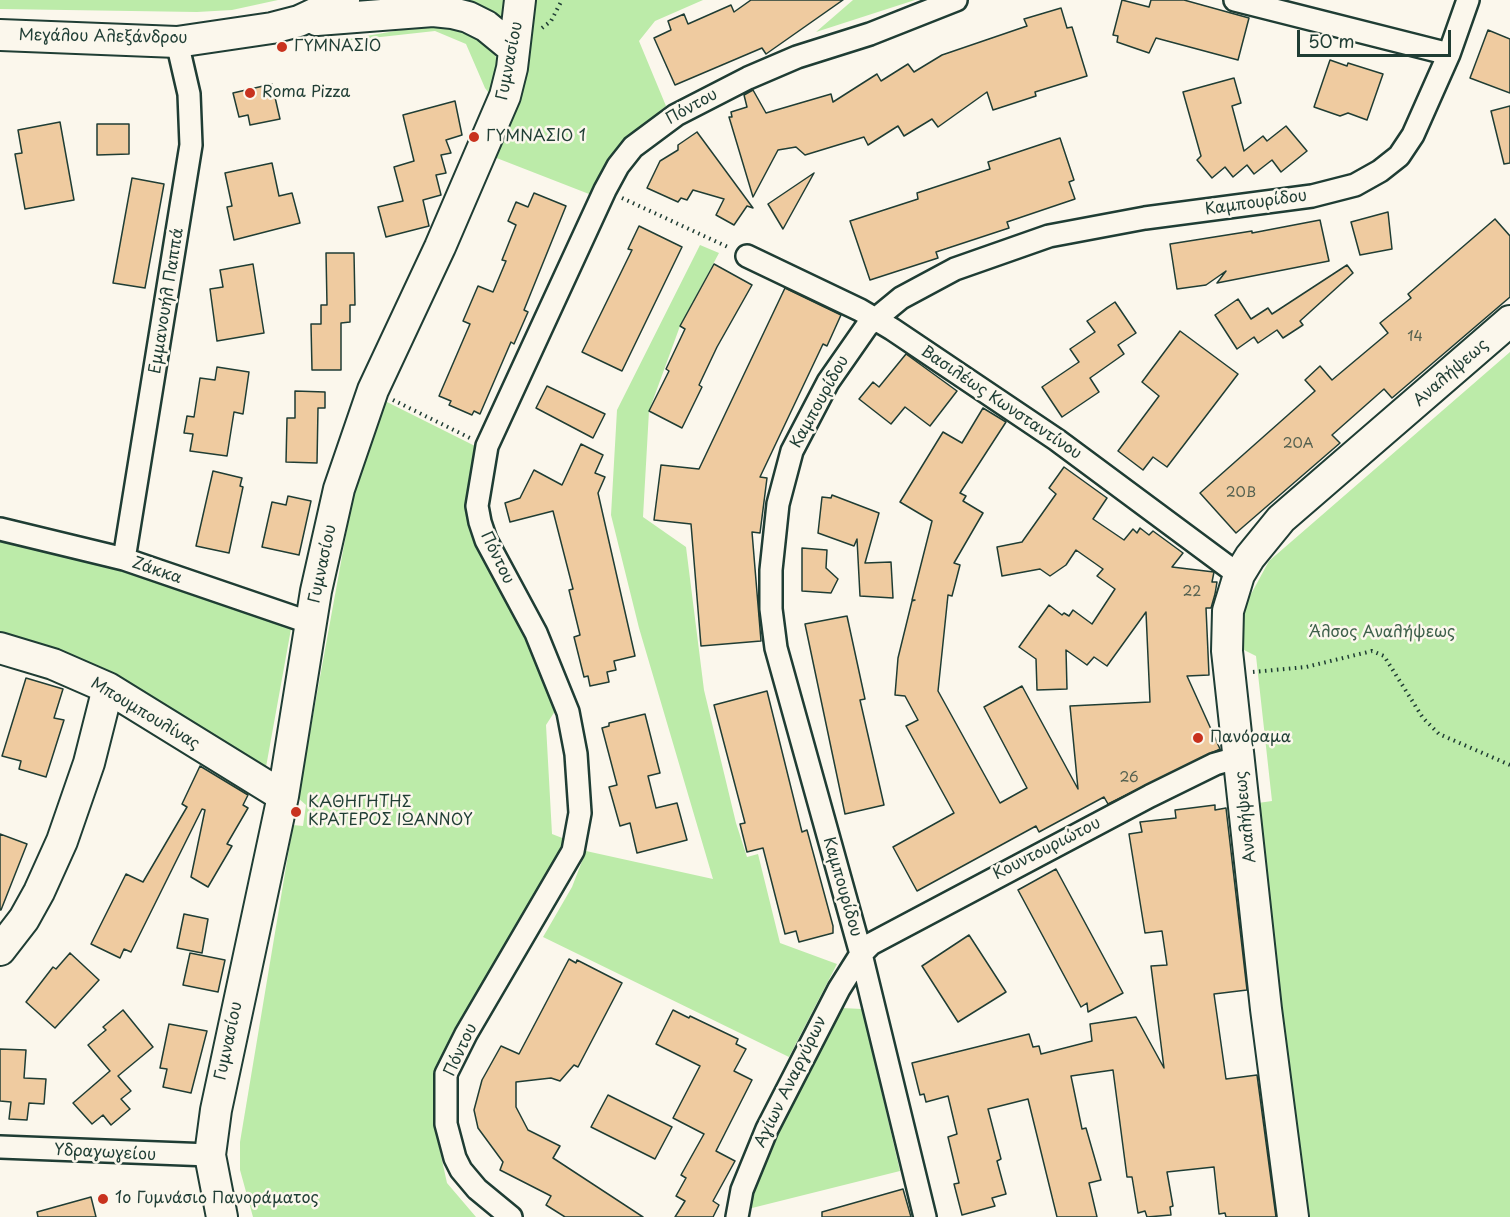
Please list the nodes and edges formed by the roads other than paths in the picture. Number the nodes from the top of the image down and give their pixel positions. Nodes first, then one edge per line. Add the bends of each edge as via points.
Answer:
1 (344, 0) edge
2 (520, 0) edge
3 (957, 0) edge
4 (1235, 0) edge
5 (1468, 0) edge
6 (1295, 7) edge
7 (299, 21) junction
8 (0, 35) edge
9 (177, 42) junction
10 (514, 49) junction
11 (1449, 54) junction
12 (747, 256) road end
13 (875, 318) junction
14 (1510, 321) edge
15 (0, 529) edge
16 (124, 559) junction
17 (1239, 575) junction
18 (311, 623) junction
19 (0, 648) edge
20 (108, 688) junction
21 (1240, 757) junction
22 (283, 796) junction
23 (0, 950) edge
24 (861, 954) junction
25 (0, 1147) edge
26 (210, 1155) junction
27 (222, 1217) edge
28 (511, 1217) edge
29 (737, 1217) edge
30 (925, 1217) edge
31 (1293, 1217) edge

1 - 7 street, Μεγάλου Αλεξάνδρου
2 - 10 street, Γυμνασίου
3 - 28 street, Πόντου via 773,67 676,115 633,147 605,190 487,446 477,506 480,522 536,633 568,712 580,813 573,851 446,1074 446,1124 454,1158 477,1189
4 - 6 street
5 - 11 street, Καμπουρίδου
6 - 11 street
7 - 9 street, Μεγάλου Αλεξάνδρου
7 - 10 street via 452,13 486,26
8 - 9 street, Μεγάλου Αλεξάνδρου
9 - 16 street, Εμμανουήλ Παππά via 189,94 191,145
10 - 18 street, Γυμνασίου via 505,96 486,145 373,390 339,489
11 - 13 street, Καμπουρίδου via 1405,148 1364,181 1312,196 1145,218 1049,236 948,273 901,298
12 - 13 street, Βασιλέως Κωνσταντίνου
13 - 17 street, Βασιλέως Κωνσταντίνου via 1057,440
13 - 24 street, Καμπουρίδου via 828,382 792,452 778,504 770,583 779,659
14 - 17 street, Αναλήψεως via 1281,519 1258,544
15 - 16 street, Ζάκκα
16 - 18 street, Ζάκκα
17 - 21 street, Αναλήψεως via 1226,626
18 - 22 street, Γυμνασίου
19 - 20 street, Μπουμπουλίνας via 54,664
20 - 22 street, Μπουμπουλίνας
20 - 23 street via 89,763 62,841 29,910
21 - 24 street, Κουντουριώτου via 1215,764 1044,850 897,928
21 - 31 street, Αναλήψεως via 1266,1009
22 - 26 street, Γυμνασίου via 228,1044
24 - 29 street, Αγίων Αναργύρων via 767,1129 742,1190
24 - 30 street, Καμπουρίδου
25 - 26 street, Υδραγωγείου
26 - 27 street

